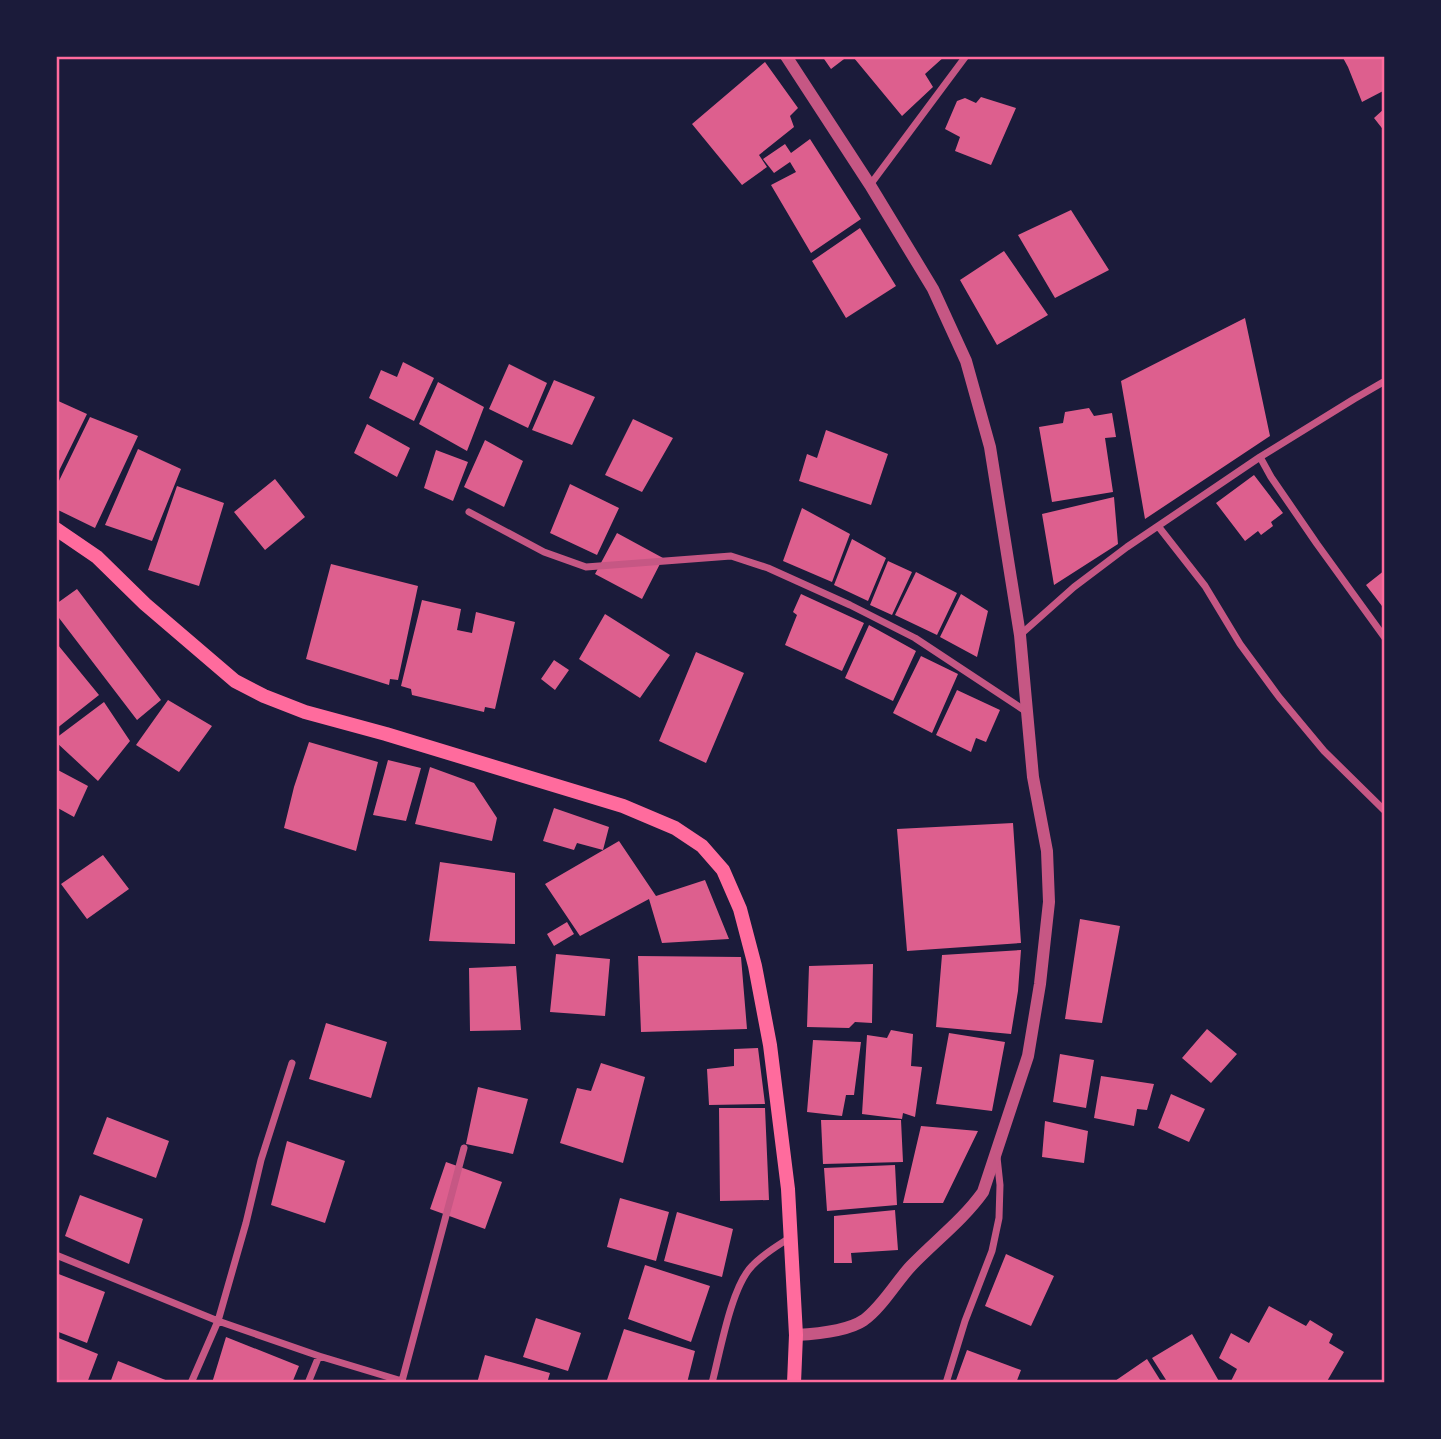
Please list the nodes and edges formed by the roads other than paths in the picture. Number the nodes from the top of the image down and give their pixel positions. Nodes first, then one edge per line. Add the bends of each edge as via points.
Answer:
1 (786, 56) edge
2 (966, 56) edge
3 (870, 185) junction
4 (1385, 382) edge
5 (1260, 457) junction
6 (469, 512) dead end
7 (1158, 526) junction
8 (56, 529) edge
9 (1020, 635) junction
10 (1385, 638) edge
11 (1027, 712) junction
12 (1385, 811) edge
13 (292, 1063) dead end
14 (464, 1148) dead end
15 (997, 1153) junction
16 (791, 1237) junction
17 (56, 1255) edge
18 (218, 1321) junction
19 (796, 1335) junction
20 (318, 1356) junction
21 (403, 1382) edge
22 (191, 1383) edge
23 (308, 1383) edge
24 (712, 1383) edge
25 (794, 1383) edge
26 (946, 1383) edge

1 - 3 street
2 - 3 street
3 - 9 street via 933,289 967,361 990,447
4 - 5 street
5 - 7 street
5 - 10 street
6 - 11 street via 544,552 586,567 731,556 768,568 915,638
7 - 9 street via 1074,587
7 - 12 street via 1205,586 1240,645 1279,697 1324,751
8 - 16 main road via 97,557 235,681 264,696 623,806 675,828 702,846 728,880 755,966 770,1045
9 - 11 street
11 - 15 street via 1047,851 1049,902 1028,1056
13 - 18 street
14 - 21 street
15 - 19 street via 983,1192 972,1207 864,1320
15 - 26 street via 999,1218 992,1251
16 - 19 main road
16 - 24 street via 762,1256 741,1281
17 - 18 street
18 - 20 street
18 - 22 street
19 - 25 main road
20 - 21 street
20 - 23 street

